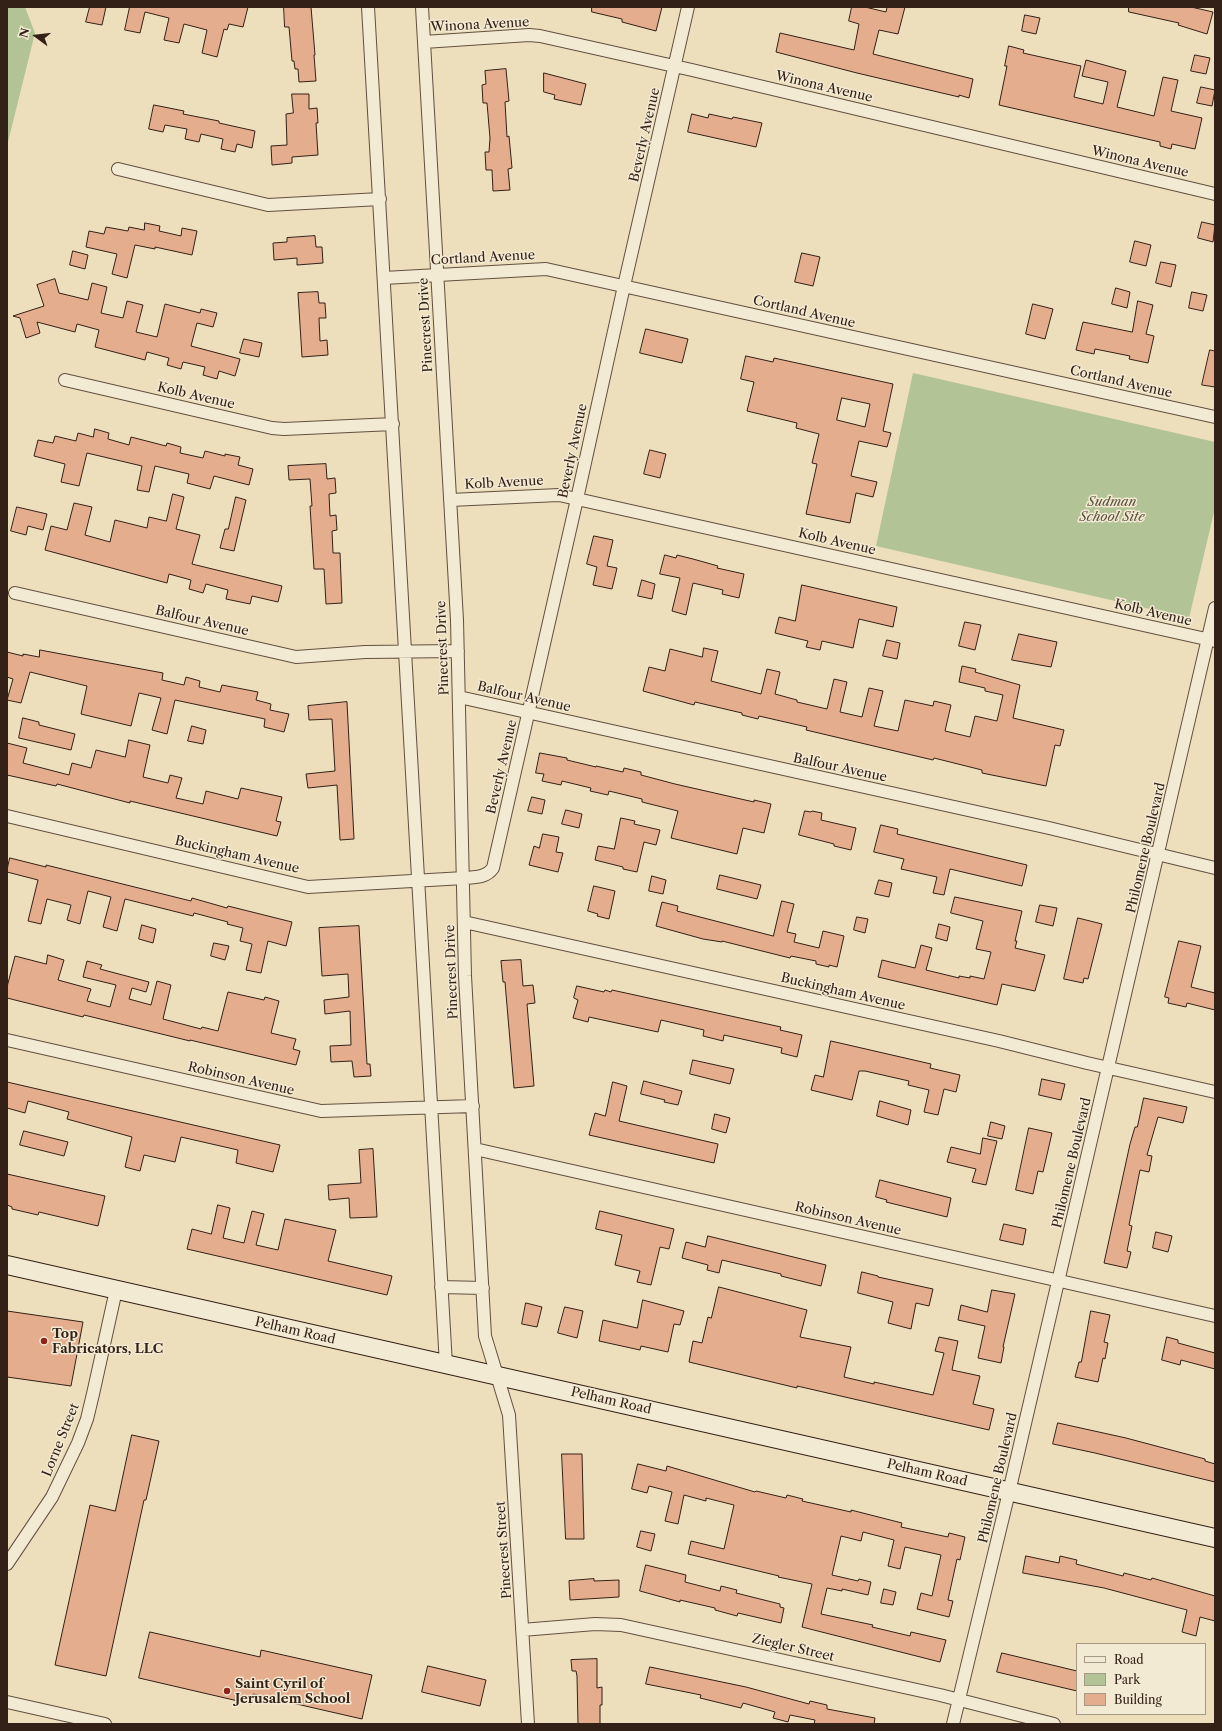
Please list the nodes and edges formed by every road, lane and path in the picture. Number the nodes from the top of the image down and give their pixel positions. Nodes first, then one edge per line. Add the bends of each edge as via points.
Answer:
1 (368, 7) edge
2 (422, 7) edge
3 (688, 7) edge
4 (424, 42) junction
5 (674, 67) junction
6 (118, 169) dead end
7 (1215, 194) edge
8 (380, 199) junction
9 (437, 275) junction
10 (384, 278) junction
11 (624, 286) junction
12 (65, 380) dead end
13 (1215, 417) edge
14 (393, 424) junction
15 (577, 499) junction
16 (450, 500) junction
17 (15, 593) dead end
18 (1215, 608) edge
19 (1212, 640) edge
20 (405, 650) junction
21 (458, 651) junction
22 (459, 697) junction
23 (528, 713) junction
24 (7, 816) edge
25 (1159, 853) junction
26 (1215, 868) edge
27 (464, 878) junction
28 (418, 881) junction
29 (464, 922) junction
30 (7, 1040) edge
31 (1108, 1068) junction
32 (1215, 1092) edge
33 (473, 1106) junction
34 (432, 1108) junction
35 (475, 1148) junction
36 (7, 1265) edge
37 (1058, 1281) junction
38 (441, 1287) junction
39 (483, 1288) junction
40 (116, 1290) junction
41 (1215, 1316) edge
42 (446, 1365) junction
43 (497, 1377) junction
44 (1009, 1492) junction
45 (1215, 1538) edge
46 (7, 1564) edge
47 (522, 1630) junction
48 (958, 1700) junction
49 (7, 1702) edge
50 (105, 1724) edge
51 (528, 1724) edge
52 (953, 1724) edge
53 (1054, 1724) edge

1 - 8 street, Pinecrest Drive
2 - 4 street, Pinecrest Drive
3 - 5 street, Beverly Avenue
4 - 5 street, Winona Avenue via 540,36
4 - 9 street, Pinecrest Drive
5 - 7 street, Winona Avenue
5 - 11 street, Beverly Avenue
6 - 8 street via 268,204
8 - 10 street, Pinecrest Drive
9 - 10 street, Cortland Avenue
9 - 11 street, Cortland Avenue via 546,269
9 - 16 street, Pinecrest Drive
10 - 14 street, Pinecrest Drive
11 - 13 street, Cortland Avenue
11 - 15 street, Beverly Avenue
12 - 14 street, Kolb Avenue via 272,428
14 - 20 street, Pinecrest Drive
15 - 16 street, Kolb Avenue via 558,495
15 - 19 street, Kolb Avenue
15 - 23 street, Beverly Avenue
16 - 21 street, Pinecrest Drive
17 - 20 street, Balfour Avenue via 296,657
18 - 19 street, Philomene Boulevard
19 - 25 street, Philomene Boulevard
20 - 21 street, Balfour Avenue
20 - 28 street, Pinecrest Drive
21 - 22 street, Pinecrest Drive
22 - 23 street, Balfour Avenue
22 - 27 street, Pinecrest Drive
23 - 25 street, Balfour Avenue
23 - 27 street, Beverly Avenue via 493,868 484,876
24 - 28 street, Buckingham Avenue via 308,887
25 - 26 street, Balfour Avenue
25 - 31 street, Philomene Boulevard
27 - 28 street, Buckingham Avenue
27 - 29 street, Pinecrest Drive
28 - 34 street, Pinecrest Drive
29 - 31 street, Buckingham Avenue via 991,1039
29 - 33 street, Pinecrest Drive
30 - 34 street, Robinson Avenue via 321,1111
31 - 32 street, Buckingham Avenue
31 - 37 street, Philomene Boulevard
33 - 34 street, Robinson Avenue
33 - 35 street, Pinecrest Drive
34 - 38 street, Pinecrest Drive
35 - 37 street, Robinson Avenue
35 - 39 street, Pinecrest Drive
36 - 40 main road, Pelham Road
37 - 41 street, Robinson Avenue
37 - 44 street, Philomene Boulevard
38 - 39 street
38 - 42 street, Pinecrest Drive
39 - 43 street, Pinecrest Drive via 485,1336
40 - 42 main road, Pelham Road
40 - 46 street, Lorne Street via 87,1420 78,1443 52,1497
42 - 43 main road, Pelham Road
43 - 44 main road, Pelham Road
43 - 47 street, Pinecrest Street via 509,1415
44 - 45 main road, Pelham Road
44 - 48 street, Philomene Boulevard
47 - 48 street, Ziegler Street via 595,1624 622,1625
47 - 51 street, Pinecrest Street
48 - 52 street, Philomene Boulevard
48 - 53 street, Ziegler Street
49 - 50 street

